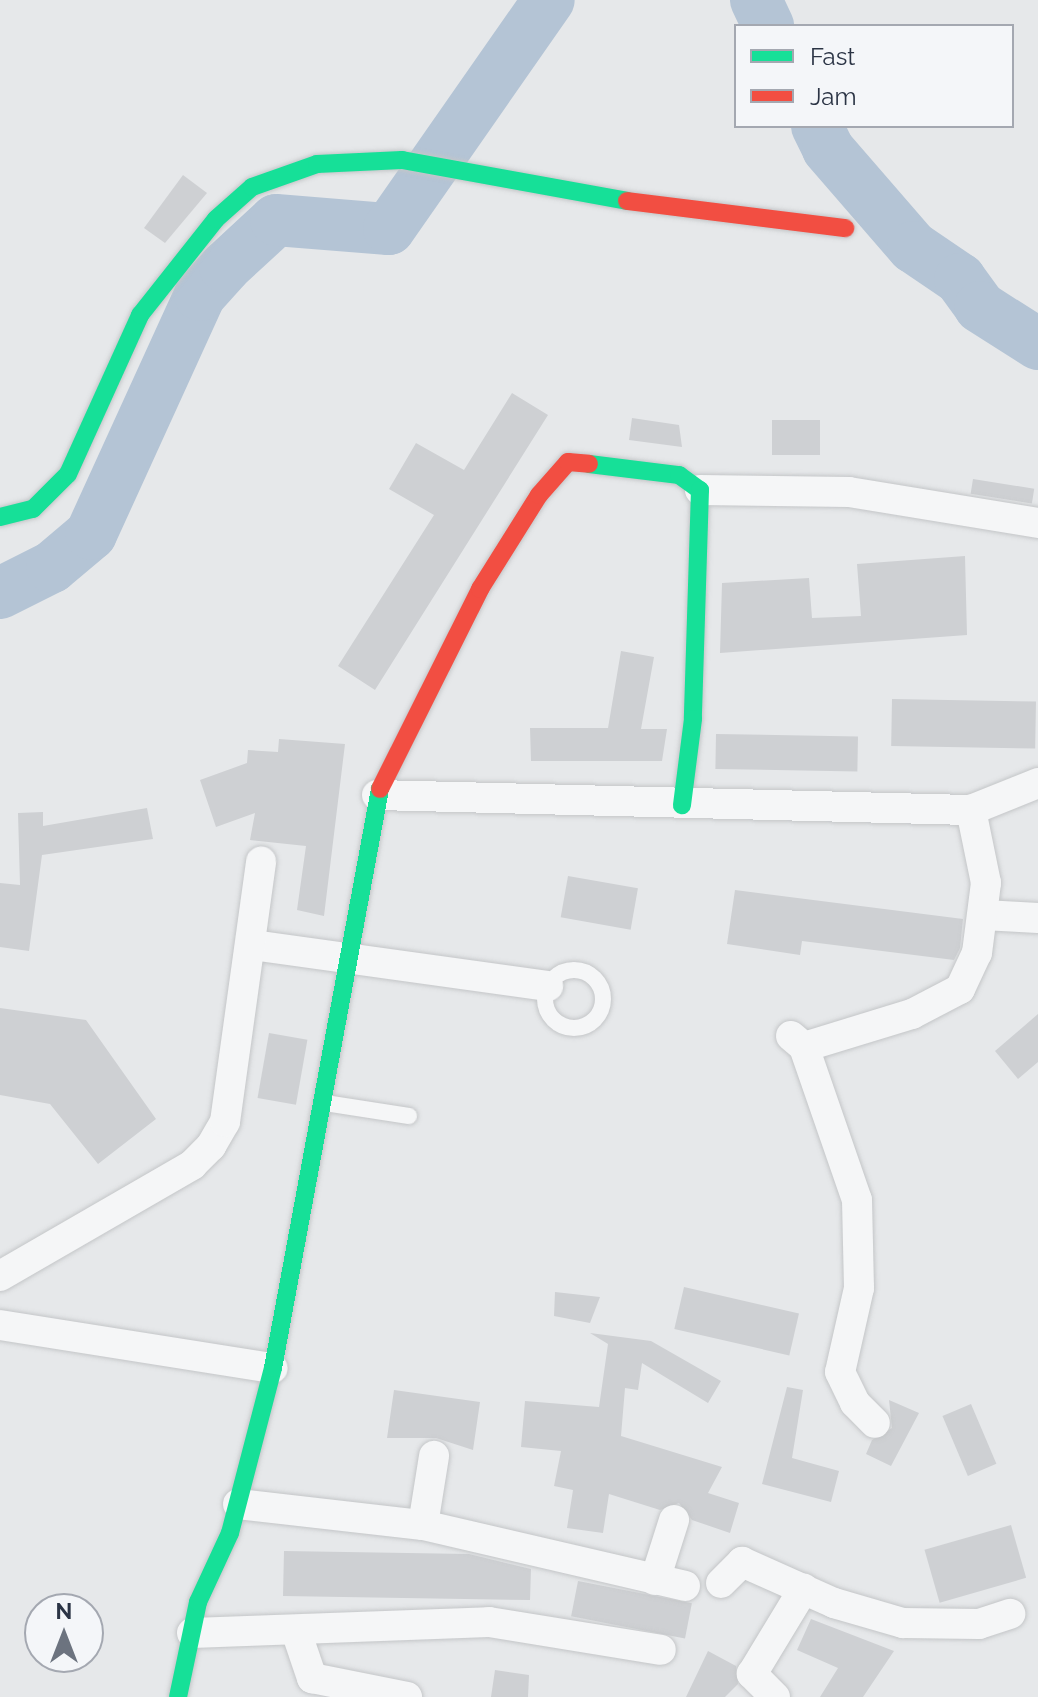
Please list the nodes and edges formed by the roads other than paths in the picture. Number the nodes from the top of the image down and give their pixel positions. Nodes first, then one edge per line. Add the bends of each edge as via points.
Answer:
1 (845, 228) dead end
2 (700, 490) junction
3 (0, 517) edge
4 (1038, 523) edge
5 (1038, 783) edge
6 (377, 795) junction
7 (682, 805) junction
8 (971, 810) junction
9 (261, 861) dead end
10 (984, 915) junction
11 (1038, 918) edge
12 (252, 945) junction
13 (349, 956) junction
14 (548, 986) dead end
15 (325, 1103) junction
16 (409, 1116) dead end
17 (0, 1276) edge
18 (0, 1325) edge
19 (273, 1368) junction
20 (875, 1423) dead end
21 (434, 1456) dead end
22 (238, 1504) junction
23 (674, 1520) dead end
24 (423, 1525) junction
25 (655, 1580) junction
26 (721, 1583) dead end
27 (685, 1586) dead end
28 (804, 1588) junction
29 (1010, 1614) dead end
30 (296, 1631) junction
31 (192, 1633) junction
32 (661, 1650) dead end
33 (178, 1697) edge
34 (407, 1697) edge
35 (775, 1697) edge

1 - 3 street via 654,206 402,160 317,164 252,187 186,254 140,315 68,474 33,509
2 - 4 street via 849,492
2 - 6 street via 679,475 568,462 539,495 480,589
2 - 7 street via 693,719
5 - 8 street
6 - 7 street
6 - 13 street
7 - 8 street
8 - 10 street via 986,883
9 - 12 street
10 - 11 street
10 - 20 street via 977,953 960,989 912,1014 798,1042 857,1200 859,1288 840,1372 855,1403
12 - 13 street
12 - 17 street via 225,1122 211,1146 192,1165
13 - 14 street
13 - 15 street
15 - 16 lane
15 - 19 street
18 - 19 street
19 - 22 street
21 - 24 street
22 - 24 street
22 - 31 street
23 - 25 street
24 - 25 street
25 - 27 street
26 - 28 street via 742,1562
28 - 29 street via 903,1623 979,1624
28 - 35 street via 752,1674
30 - 31 street
30 - 32 street via 489,1622
30 - 34 street via 312,1678
31 - 33 street

